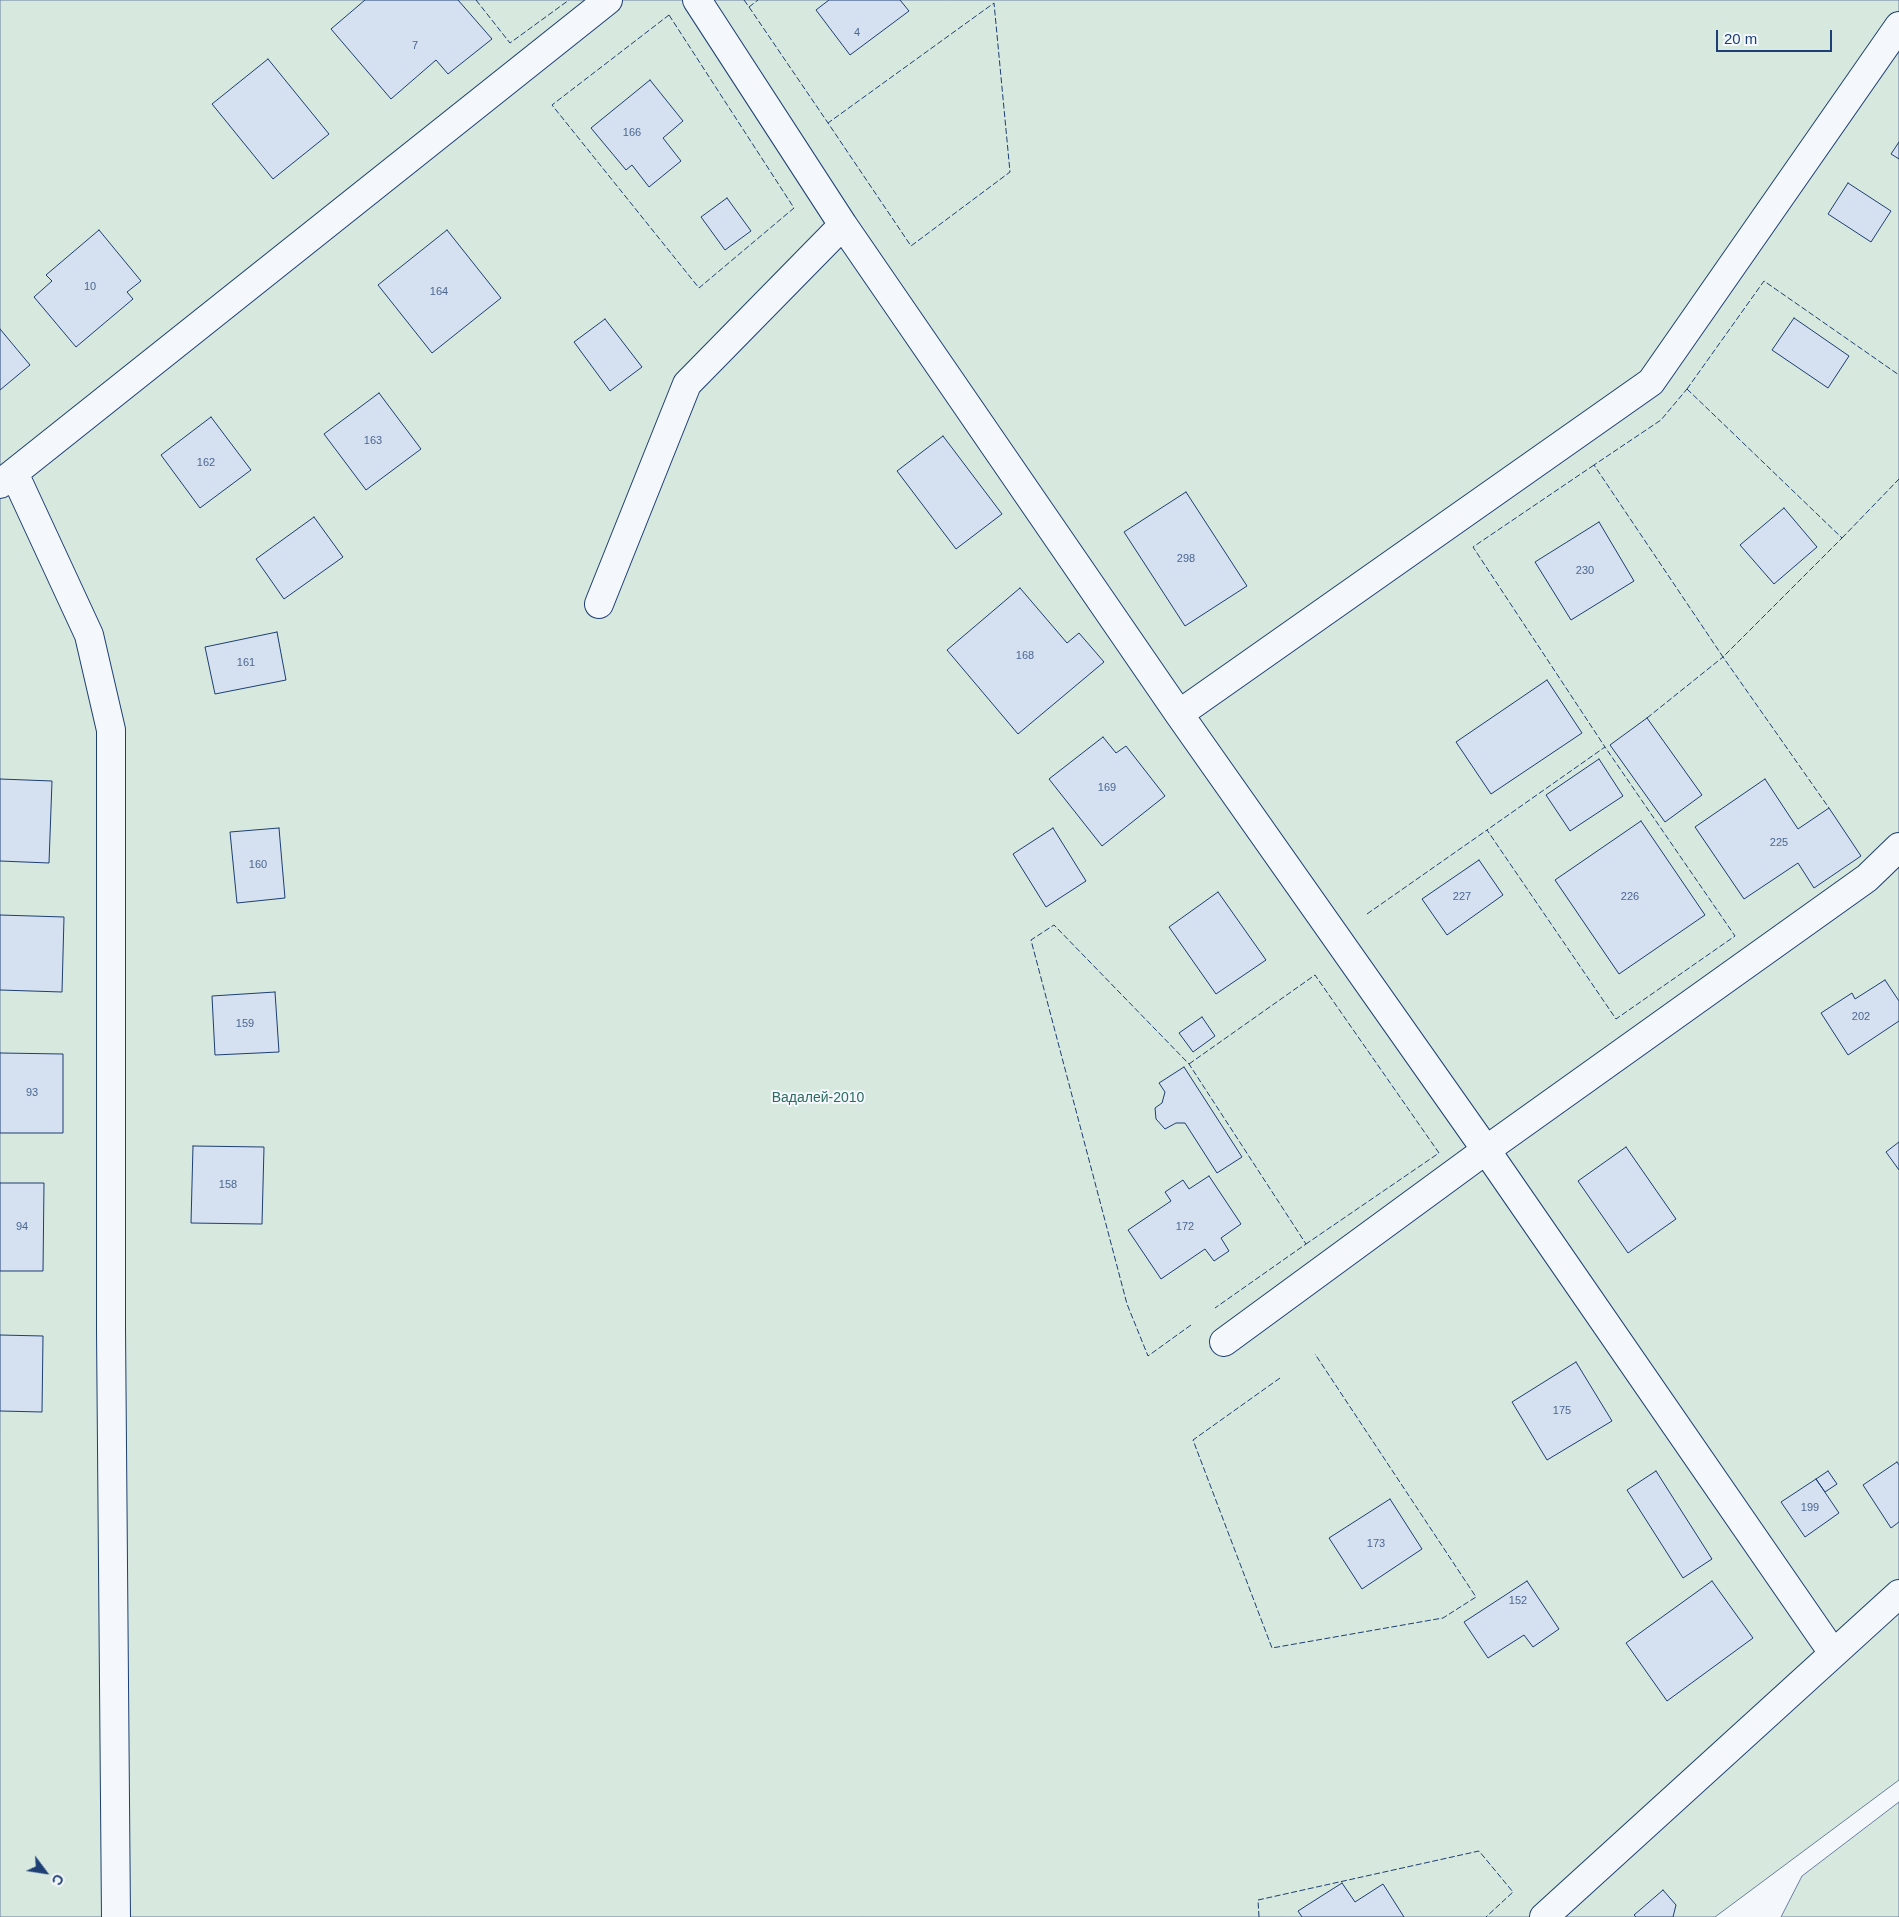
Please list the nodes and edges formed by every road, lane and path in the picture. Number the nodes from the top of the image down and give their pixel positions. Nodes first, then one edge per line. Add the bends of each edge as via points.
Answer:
1 (608, 0) edge
2 (697, 0) edge
3 (1899, 26) edge
4 (843, 225) junction
5 (7, 479) edge
6 (599, 604) dead end
7 (1179, 714) junction
8 (1899, 847) edge
9 (1486, 1150) junction
10 (1224, 1342) dead end
11 (1899, 1594) edge
12 (1833, 1653) junction
13 (116, 1917) edge
14 (1544, 1917) edge

1 - 5 street
2 - 4 street
3 - 7 street via 1652,382
4 - 6 street via 688,384
4 - 7 street
5 - 13 street via 89,636 111,730 111,1339
7 - 9 street
8 - 9 street via 1867,878
9 - 10 street
9 - 12 street
11 - 12 street
12 - 14 street

